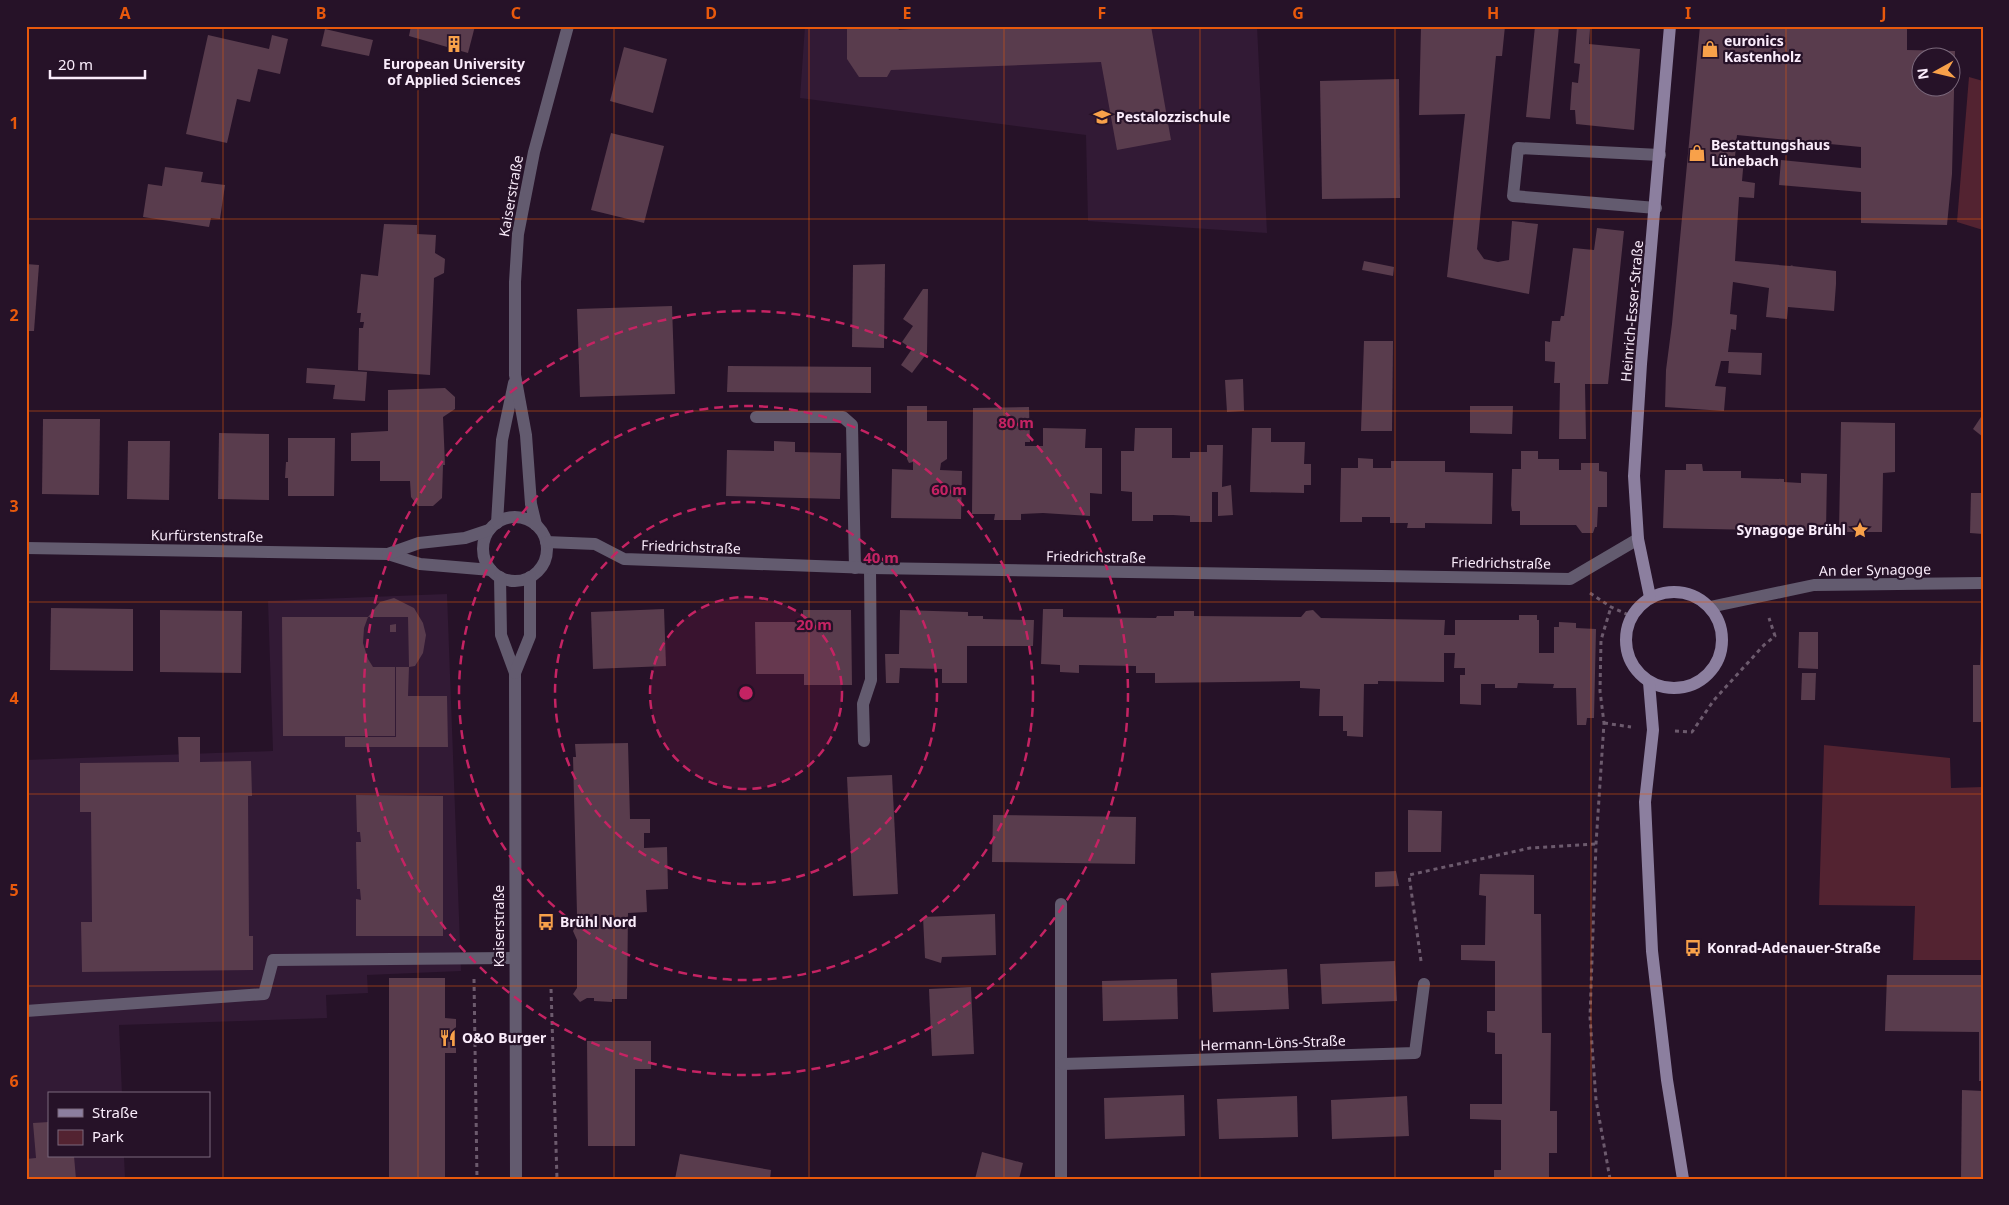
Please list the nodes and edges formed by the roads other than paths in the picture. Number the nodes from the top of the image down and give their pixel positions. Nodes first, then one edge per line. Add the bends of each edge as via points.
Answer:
1 (568, 26) edge
2 (1670, 26) edge
3 (1660, 155) junction
4 (1656, 208) junction
5 (515, 376) junction
6 (756, 417) dead end
7 (536, 525) junction
8 (493, 527) junction
9 (1638, 539) junction
10 (546, 542) junction
11 (26, 548) edge
12 (388, 554) junction
13 (856, 568) junction
14 (870, 568) junction
15 (495, 574) junction
16 (530, 577) junction
17 (1983, 583) edge
18 (1650, 597) junction
19 (1710, 607) junction
20 (515, 673) junction
21 (1649, 682) junction
22 (864, 741) dead end
23 (1061, 904) dead end
24 (514, 958) junction
25 (1424, 984) road end
26 (26, 1011) edge
27 (1063, 1064) junction
28 (516, 1179) edge
29 (1062, 1179) edge
30 (1683, 1179) edge

1 - 5 street, Kaiserstraße via 534,152 518,234
2 - 3 main road, Heinrich-Esser-Straße
3 - 4 main road, Heinrich-Esser-Straße
3 - 4 street via 1518,148 1513,196
4 - 9 main road, Heinrich-Esser-Straße via 1634,476
5 - 7 street, Kaiserstraße via 526,436 531,504
5 - 8 street, Kaiserstraße via 502,440
6 - 13 street via 844,418 852,425
7 - 8 street via 516,517 506,518
7 - 10 street
8 - 12 street, Kurfürstenstraße via 464,538 419,543
8 - 15 street via 484,540 484,551 486,561
9 - 14 street, Friedrichstraße via 1570,579
9 - 18 main road, Heinrich-Esser-Straße
10 - 13 street, Friedrichstraße via 595,544 624,559
10 - 16 street via 544,562
11 - 12 street, Kurfürstenstraße
12 - 15 street, Kurfürstenstraße via 420,564
13 - 14 street, Friedrichstraße
14 - 22 street via 871,680 863,704
15 - 16 street via 510,581
15 - 20 street, Kaiserstraße via 501,635
16 - 20 street, Kaiserstraße via 530,636
17 - 19 street, An der Synagoge via 1814,585
18 - 19 main road via 1671,590 1692,594
18 - 21 main road via 1631,616 1625,642 1630,663
19 - 21 main road via 1719,621 1722,638 1721,653 1713,669 1686,687 1668,688
20 - 24 street, Kaiserstraße
21 - 30 main road via 1653,730 1645,802 1652,952
23 - 27 street
24 - 26 street via 272,960 264,994
24 - 28 street, Kaiserstraße
25 - 27 street, Hermann-Löns-Straße via 1415,1053
27 - 29 street

